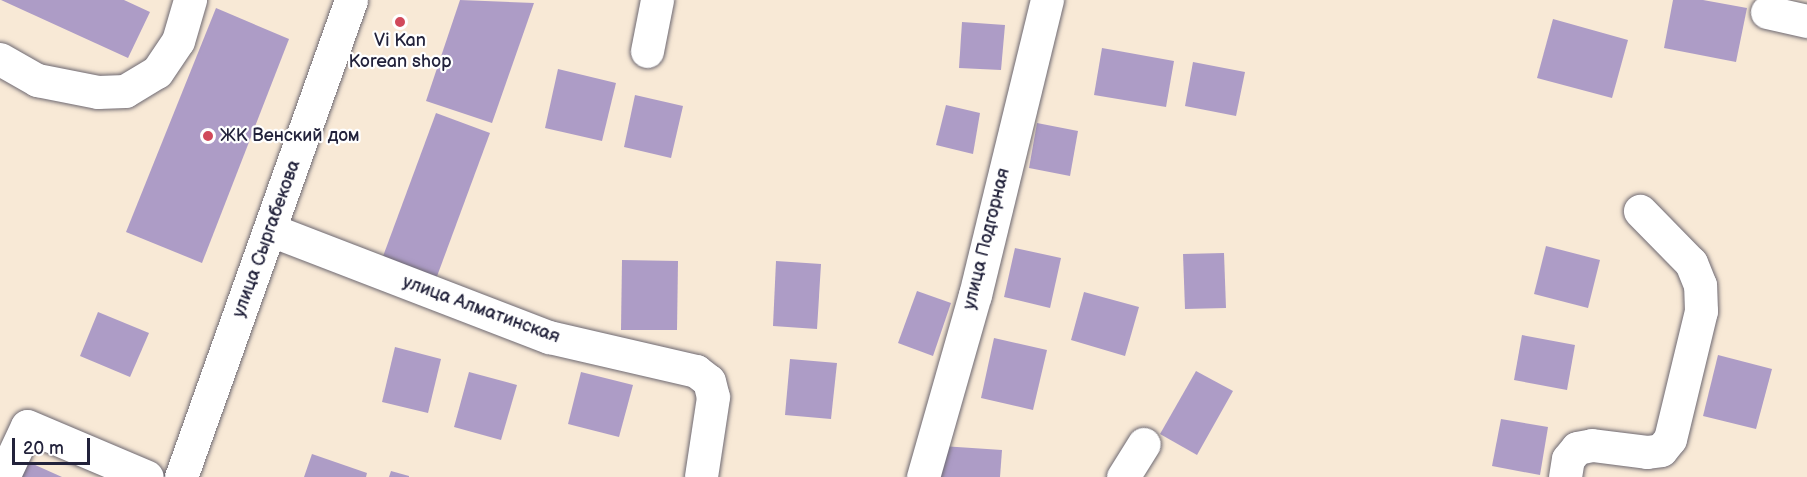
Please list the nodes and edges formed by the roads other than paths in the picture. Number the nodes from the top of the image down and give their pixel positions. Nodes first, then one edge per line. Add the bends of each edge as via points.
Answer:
1 (190, 0) edge
2 (350, 0) edge
3 (657, 0) edge
4 (1047, 0) edge
5 (1767, 12) dead end
6 (1807, 21) edge
7 (647, 51) dead end
8 (0, 59) edge
9 (1640, 211) dead end
10 (271, 230) junction
11 (1144, 444) dead end
12 (701, 476) dead end
13 (3, 477) edge
14 (147, 477) edge
15 (181, 477) edge
16 (923, 477) edge
17 (1124, 477) edge
18 (1565, 477) edge

1 - 8 street via 178,41 158,72 125,91 98,92 38,80
2 - 10 street, улица Сыргабекова
3 - 7 street
4 - 16 street, улица Подгорная via 975,295
5 - 6 street
9 - 18 street via 1691,263 1700,285 1701,311 1670,439 1661,450 1647,452 1577,448 1568,459
10 - 12 street, улица Алматинская via 549,337 696,371 709,381 713,396
10 - 15 street, улица Сыргабекова
11 - 17 street
13 - 14 street via 27,426

